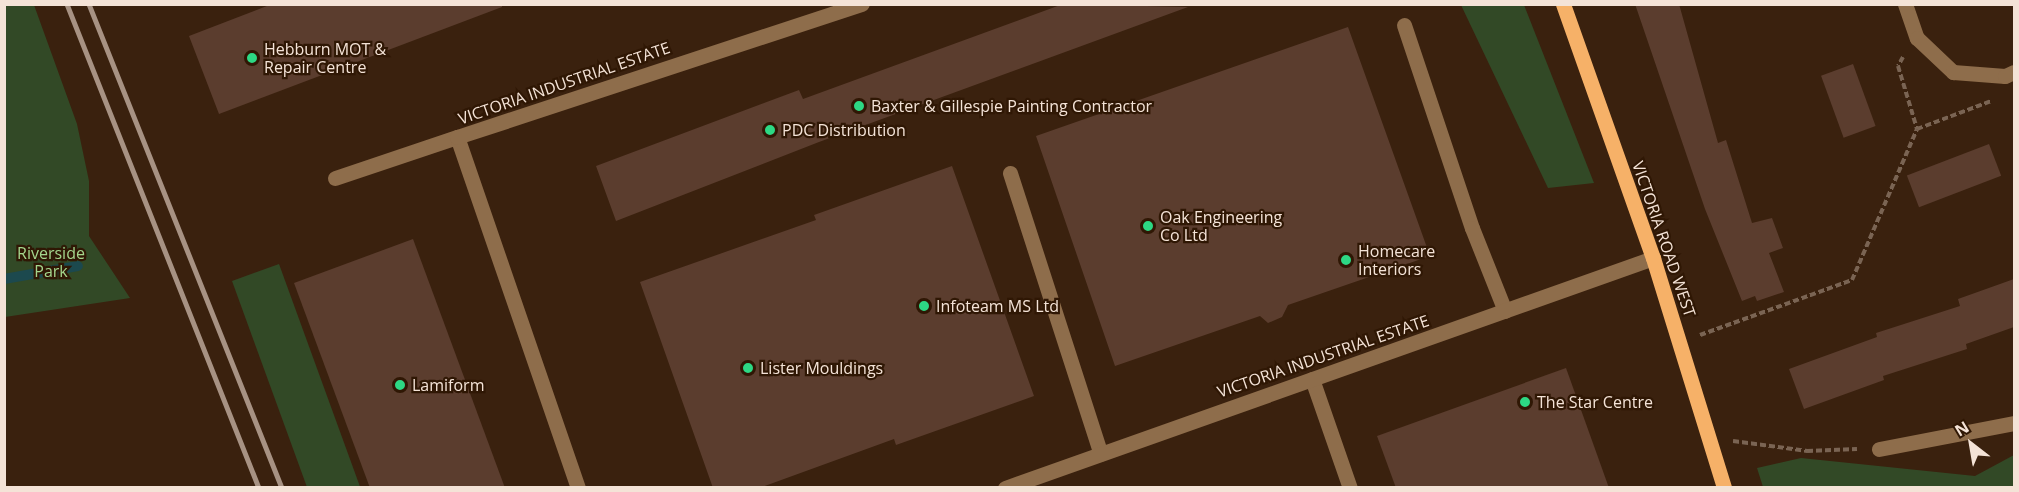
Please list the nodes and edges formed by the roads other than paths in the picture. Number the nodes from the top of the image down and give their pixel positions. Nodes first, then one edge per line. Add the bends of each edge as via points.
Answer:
1 (862, 4) edge
2 (1563, 4) edge
3 (1905, 4) edge
4 (1404, 25) dead end
5 (2010, 74) edge
6 (458, 136) junction
7 (1010, 173) dead end
8 (335, 178) dead end
9 (1653, 258) junction
10 (1505, 310) junction
11 (1312, 379) junction
12 (2014, 423) edge
13 (1879, 449) road end
14 (1101, 454) junction
15 (578, 488) edge
16 (1005, 488) edge
17 (1350, 488) edge
18 (1724, 488) edge

1 - 6 street, VICTORIA INDUSTRIAL ESTATE
2 - 9 main road, VICTORIA ROAD WEST
3 - 5 street via 1917,38 1953,72
4 - 10 street via 1472,228
6 - 8 street
6 - 15 street, VICTORIA INDUSTRIAL ESTATE
7 - 14 street
9 - 10 street, VICTORIA INDUSTRIAL ESTATE
9 - 18 main road, VICTORIA ROAD WEST via 1712,438
10 - 11 street, VICTORIA INDUSTRIAL ESTATE
11 - 14 street, VICTORIA INDUSTRIAL ESTATE
11 - 17 street
12 - 13 street
14 - 16 street, VICTORIA INDUSTRIAL ESTATE

